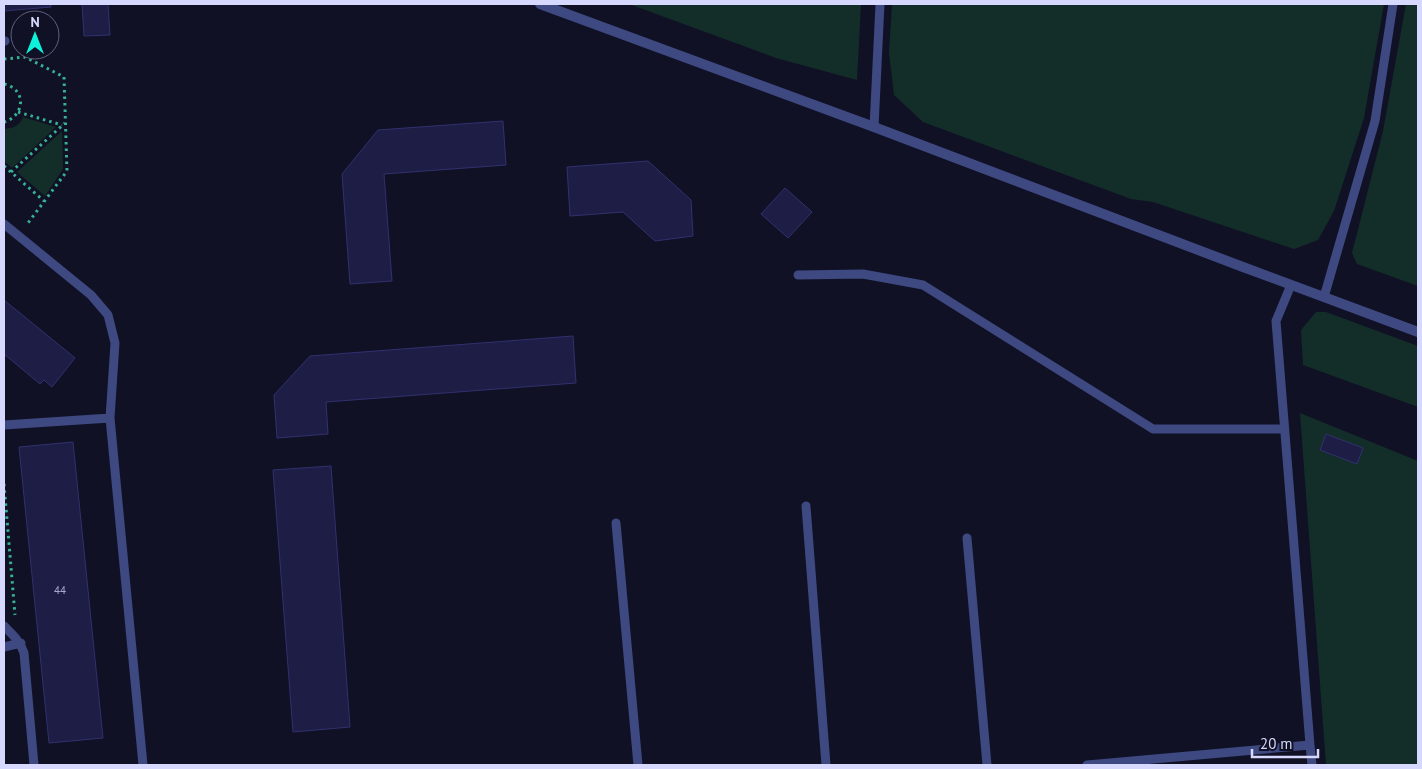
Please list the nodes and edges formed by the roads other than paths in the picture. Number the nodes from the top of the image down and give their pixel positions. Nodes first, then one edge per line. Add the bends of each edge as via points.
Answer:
1 (540, 4) edge
2 (880, 4) edge
3 (1393, 4) edge
4 (874, 127) junction
5 (4, 224) edge
6 (798, 275) dead end
7 (1292, 285) junction
8 (1324, 297) junction
9 (1418, 332) edge
10 (110, 418) junction
11 (4, 425) edge
12 (1284, 429) junction
13 (806, 506) dead end
14 (616, 523) dead end
15 (967, 538) dead end
16 (4, 626) edge
17 (18, 640) junction
18 (4, 647) edge
19 (1310, 745) junction
20 (34, 765) edge
21 (143, 765) edge
22 (638, 765) edge
23 (826, 765) edge
24 (987, 765) edge
25 (1087, 765) edge
26 (1312, 765) edge

1 - 4 street
2 - 4 lane
3 - 8 lane via 1375,121
4 - 7 street
5 - 10 lane via 90,295 108,315 115,343
6 - 12 lane via 863,274 923,285 1154,429
7 - 8 street
7 - 12 lane via 1276,321
8 - 9 street
10 - 11 lane
10 - 21 lane
12 - 19 lane
13 - 23 lane
14 - 22 lane
15 - 24 lane
16 - 17 lane
17 - 18 lane
17 - 20 lane via 24,653
19 - 25 lane
19 - 26 lane

